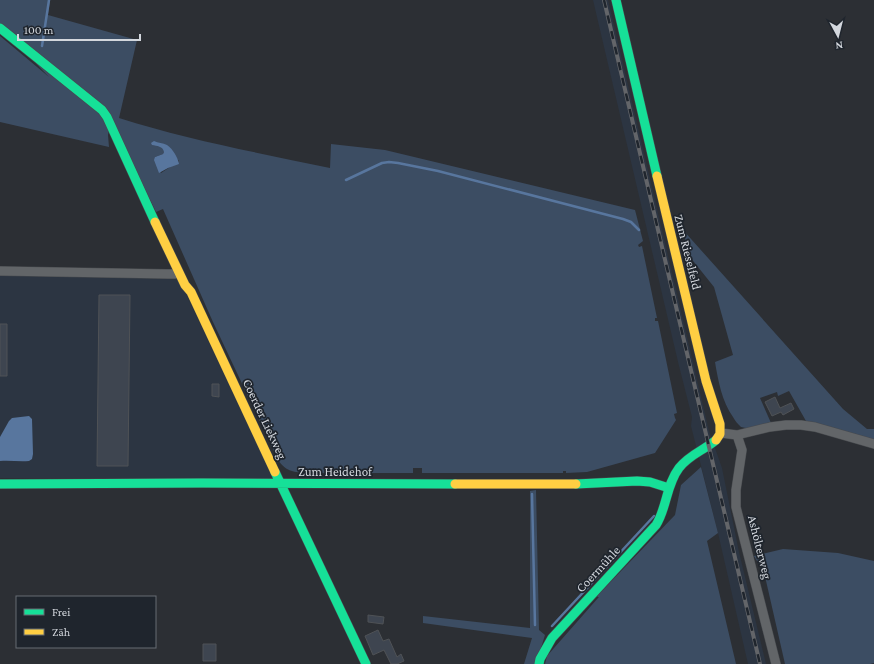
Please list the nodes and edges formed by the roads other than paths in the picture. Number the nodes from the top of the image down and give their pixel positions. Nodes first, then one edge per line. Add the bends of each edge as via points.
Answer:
1 (616, 0) edge
2 (0, 28) edge
3 (0, 271) edge
4 (179, 273) junction
5 (721, 433) junction
6 (737, 435) junction
7 (874, 444) edge
8 (0, 484) edge
9 (280, 484) junction
10 (669, 488) junction
11 (366, 664) edge
12 (538, 664) edge
13 (776, 664) edge

1 - 5 street, Zum Rieselfeld via 673,245
2 - 4 street, Coerder Liekweg via 102,110
3 - 4 street
4 - 9 street, Coerder Liekweg via 191,292
5 - 6 street
5 - 10 street via 714,442 683,463
6 - 7 street via 770,427 801,425
6 - 13 street, Ashölterweg via 742,450 736,506
8 - 9 street, Zum Heidehof
9 - 10 street, Zum Heidehof via 587,484 637,481
9 - 11 street, Coerder Liekweg
10 - 12 street, Coermühle via 660,519 653,529 552,638

